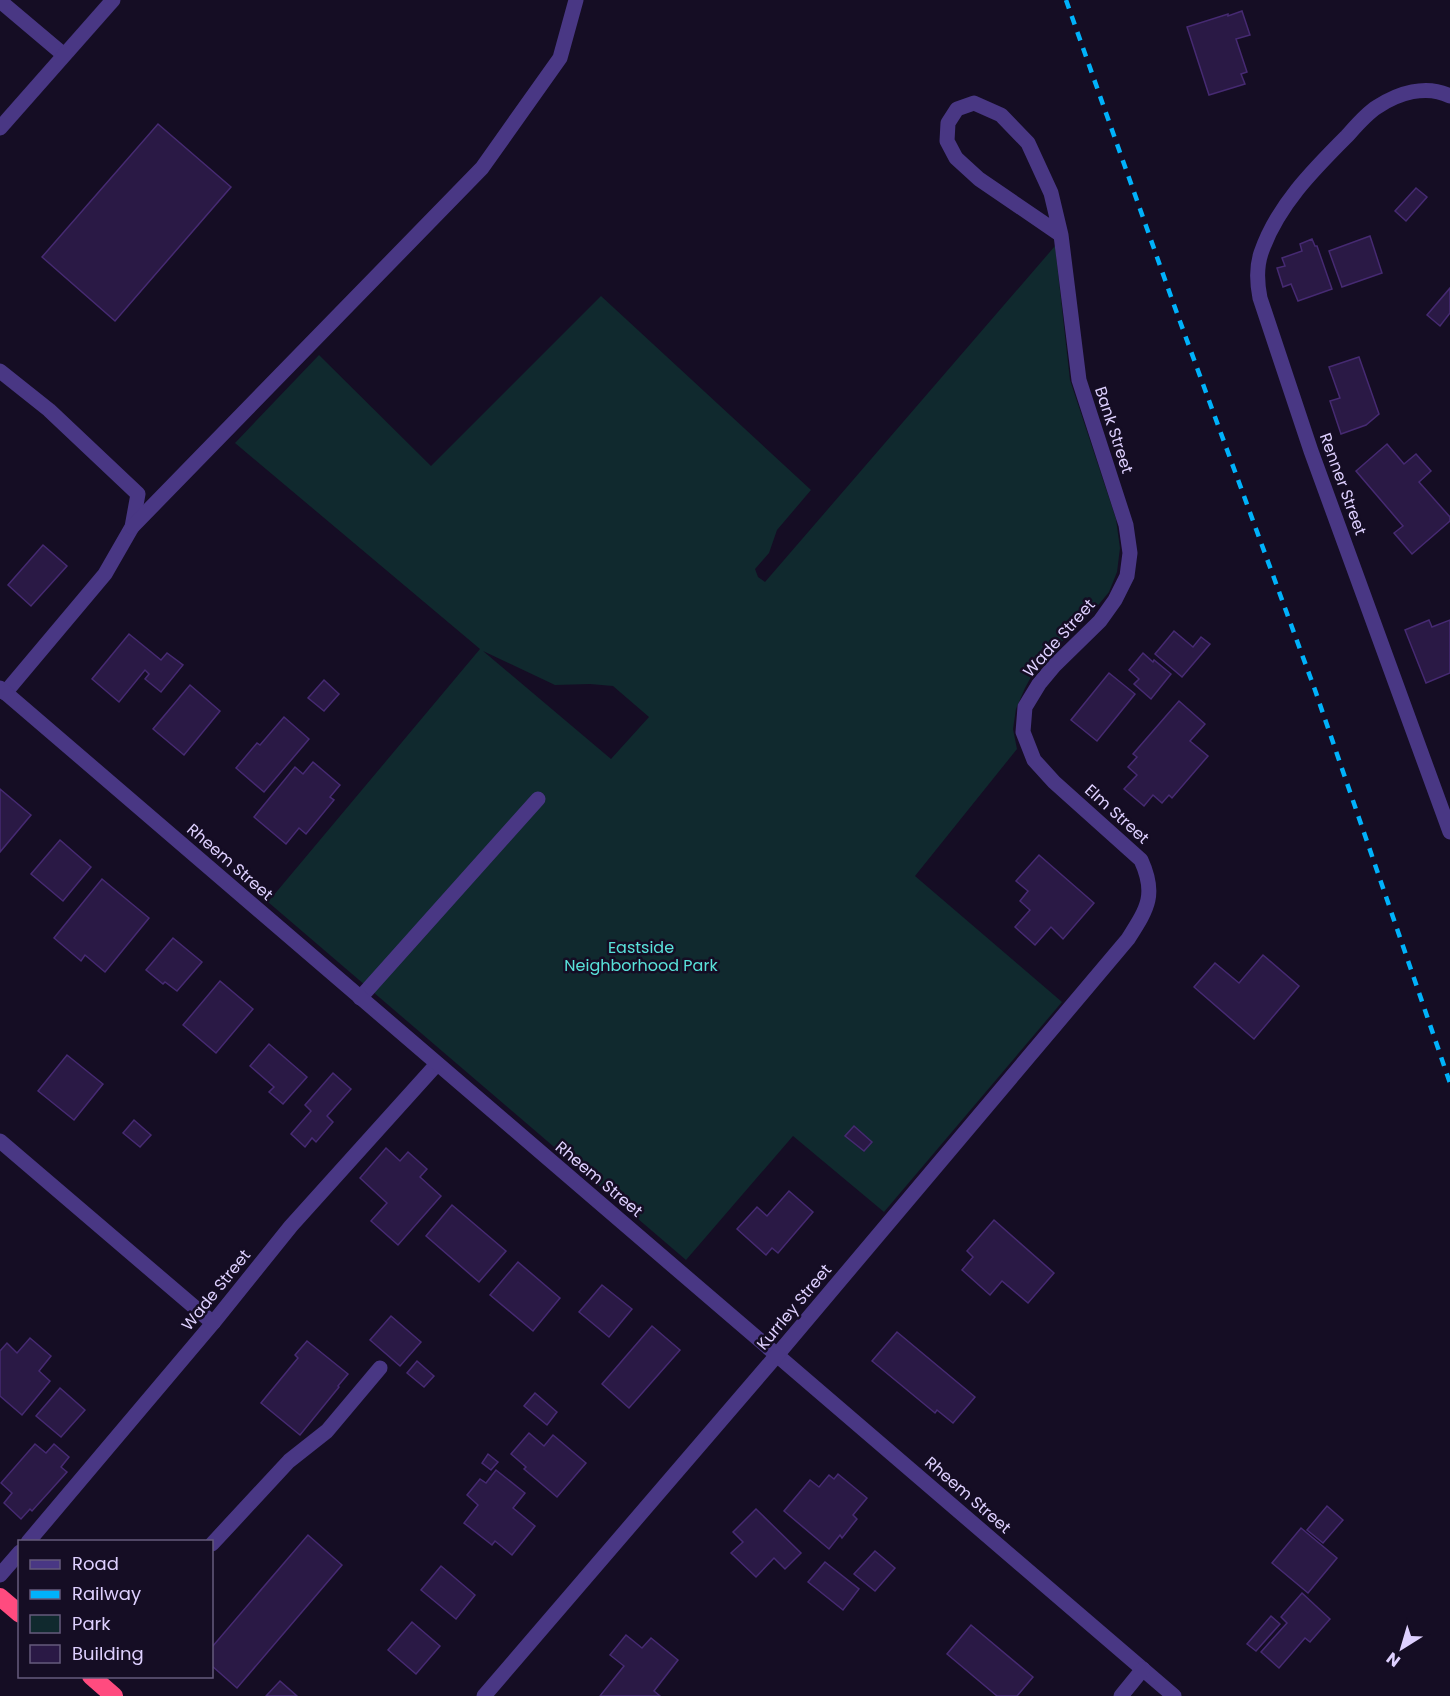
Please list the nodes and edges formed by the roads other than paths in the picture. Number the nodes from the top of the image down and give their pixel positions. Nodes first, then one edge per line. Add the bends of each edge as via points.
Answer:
1 (113, 0) edge
2 (576, 0) edge
3 (0, 1) edge
4 (64, 55) junction
5 (1450, 96) edge
6 (0, 128) edge
7 (1061, 235) junction
8 (0, 371) edge
9 (132, 527) junction
10 (1127, 576) joint
11 (2, 691) edge
12 (1034, 760) joint
13 (538, 799) dead end
14 (1450, 832) edge
15 (1128, 939) joint
16 (360, 998) junction
17 (437, 1064) junction
18 (0, 1141) edge
19 (213, 1323) junction
20 (777, 1355) junction
21 (381, 1368) dead end
22 (30, 1540) edge
23 (213, 1543) edge
24 (18, 1554) edge
25 (0, 1575) edge
26 (0, 1597) edge
27 (18, 1612) edge
28 (1143, 1669) junction
29 (92, 1678) edge
30 (114, 1696) edge
31 (484, 1696) edge
32 (1121, 1696) edge
33 (1174, 1696) edge

1 - 4 street
2 - 9 street via 560,58 482,168
3 - 4 street
4 - 6 street
5 - 14 street, Renner Street via 1421,90 1399,95 1375,108 1325,158 1281,212 1262,251 1257,282 1311,451
7 - 7 street, Bank Street via 1051,193 1028,143 1001,116 974,103 957,109 948,123 947,141 956,158
7 - 10 street, Bank Street via 1078,380 1126,525 1130,553
8 - 9 street via 49,410 138,494
9 - 11 street via 105,574
10 - 12 street, Wade Street via 1100,621 1054,666 1025,707 1023,732
11 - 16 street, Rheem Street
12 - 15 street, Elm Street via 1141,860 1150,891 1145,912
13 - 16 street
15 - 20 street, Kurrley Street
16 - 17 street, Rheem Street
17 - 19 street, Wade Street via 291,1226
17 - 20 street, Rheem Street
18 - 19 street
19 - 22 street, Wade Street
20 - 28 street, Rheem Street
20 - 31 street, Kurrley Street
21 - 23 street via 327,1431 289,1461
24 - 25 street
26 - 27 highway
28 - 32 street
28 - 33 street, Rheem Street
29 - 30 highway

